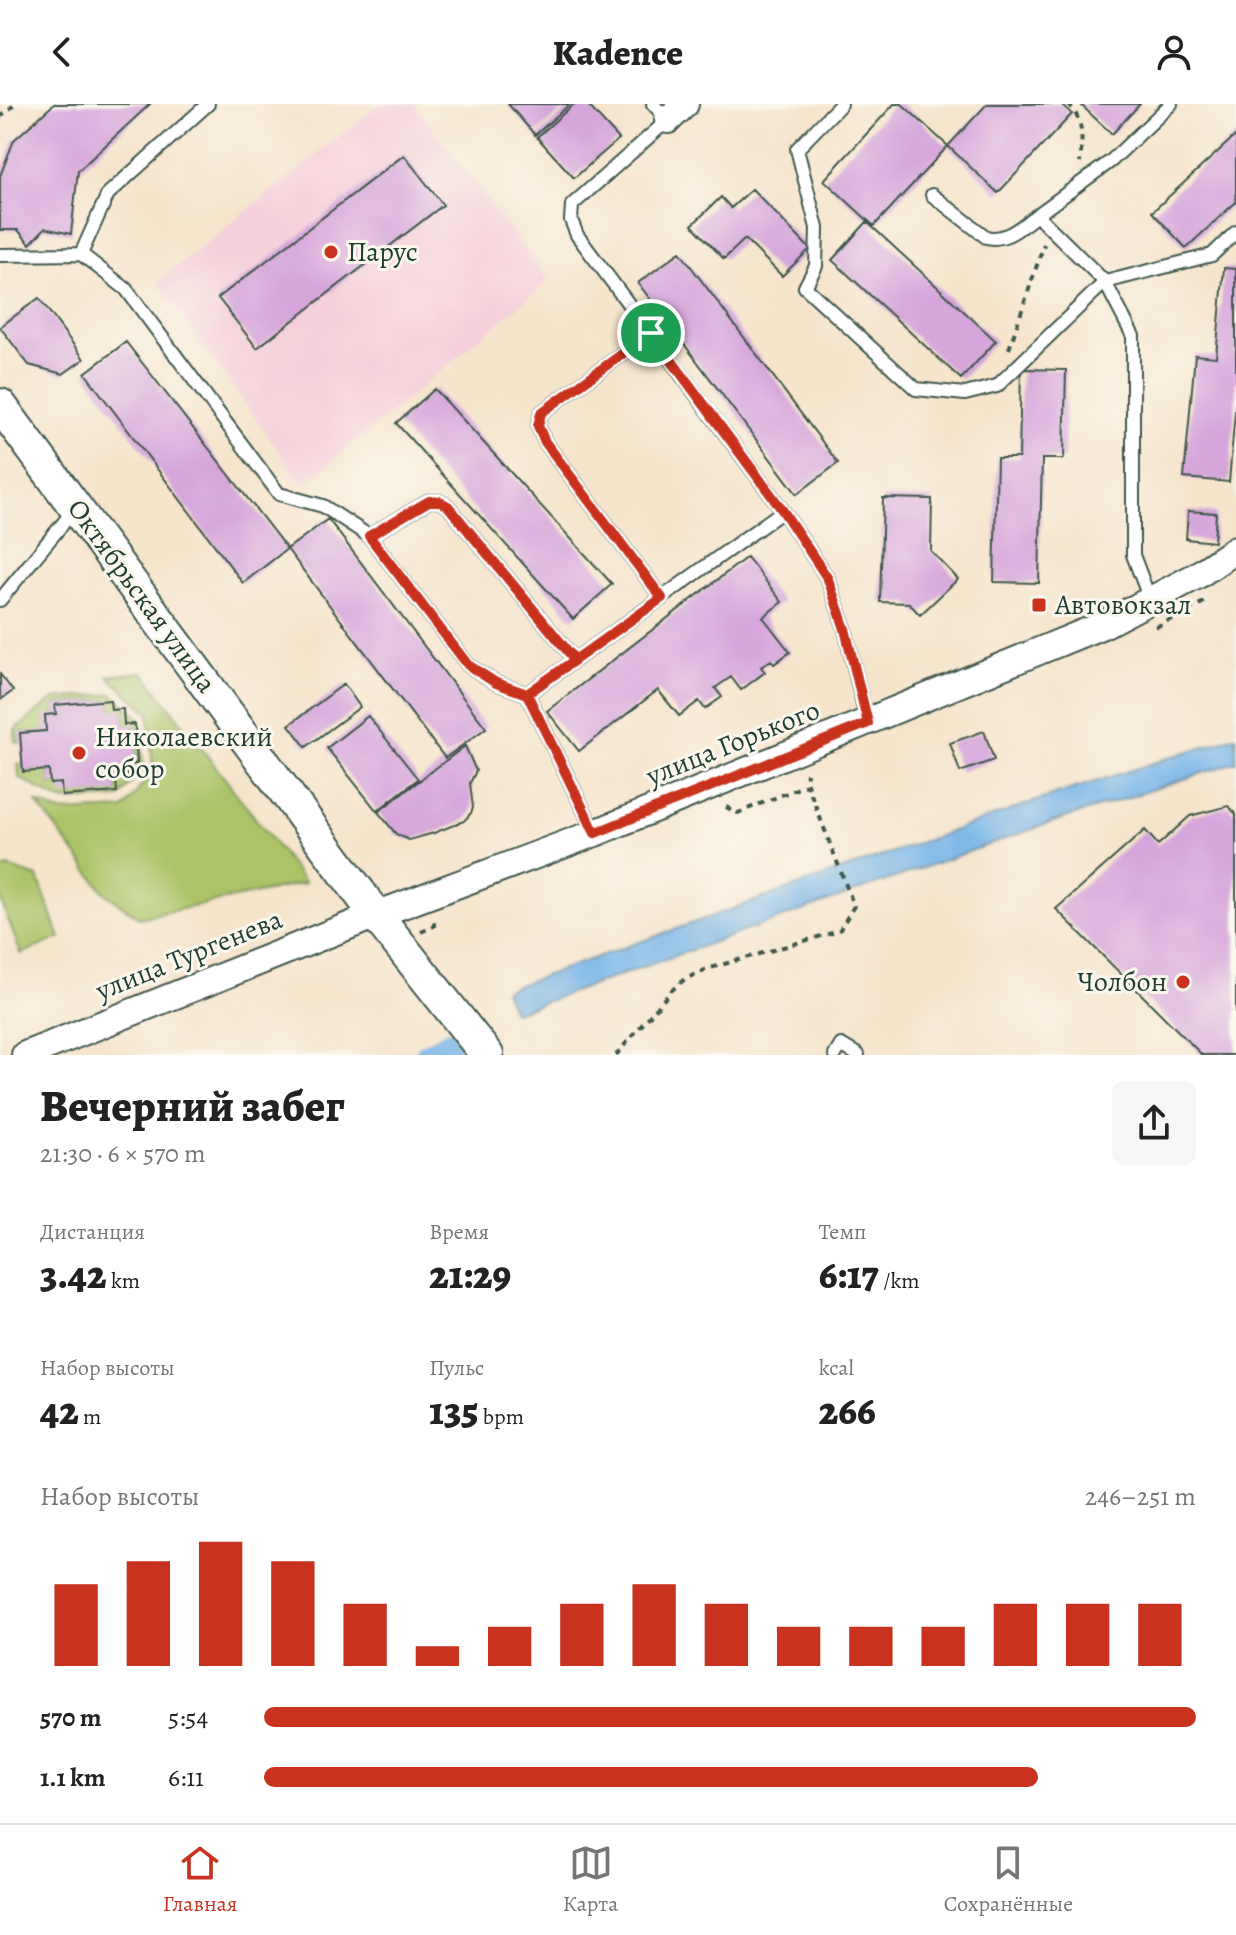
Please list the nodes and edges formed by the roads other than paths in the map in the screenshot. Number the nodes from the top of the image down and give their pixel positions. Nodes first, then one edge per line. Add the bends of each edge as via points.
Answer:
1 (208, 104) edge
2 (841, 104) edge
3 (1171, 104) edge
4 (669, 109) edge
5 (932, 195) dead end
6 (1037, 215) junction
7 (1236, 232) edge
8 (81, 254) junction
9 (0, 255) edge
10 (1105, 282) junction
11 (651, 333) junction
12 (0, 405) edge
13 (76, 507) junction
14 (783, 511) junction
15 (369, 536) junction
16 (1236, 549) edge
17 (662, 598) junction
18 (0, 600) edge
19 (1150, 600) junction
20 (575, 660) junction
21 (527, 694) junction
22 (868, 723) junction
23 (595, 833) junction
24 (376, 915) junction
25 (25, 1055) edge
26 (487, 1055) edge
27 (835, 1055) edge
28 (858, 1055) edge

1 - 8 lane via 108,194
2 - 10 lane via 797,149 817,228 816,266 805,287 916,389 965,394 997,386
3 - 6 lane via 1111,161
4 - 11 lane via 572,205 577,235
5 - 6 lane via 994,239 1007,237
6 - 10 lane
7 - 10 lane via 1212,255
8 - 9 lane
8 - 15 lane via 126,289 279,494 323,506
10 - 19 lane via 1133,336 1133,555
11 - 14 lane
11 - 17 lane via 541,413 538,426
12 - 13 street, Октябрьская улица
13 - 18 lane
13 - 24 street, Октябрьская улица
14 - 17 lane
14 - 22 lane via 828,579
15 - 20 lane via 429,501 448,506
15 - 21 lane via 468,665
16 - 19 street, улица Горького
17 - 20 lane
19 - 22 street, улица Горького via 1105,624
20 - 21 lane
21 - 23 lane
22 - 23 street, улица Горького
23 - 24 street, улица Горького
24 - 25 street, улица Тургенева
24 - 26 street, Октябрьская улица
27 - 28 lane via 841,1045

